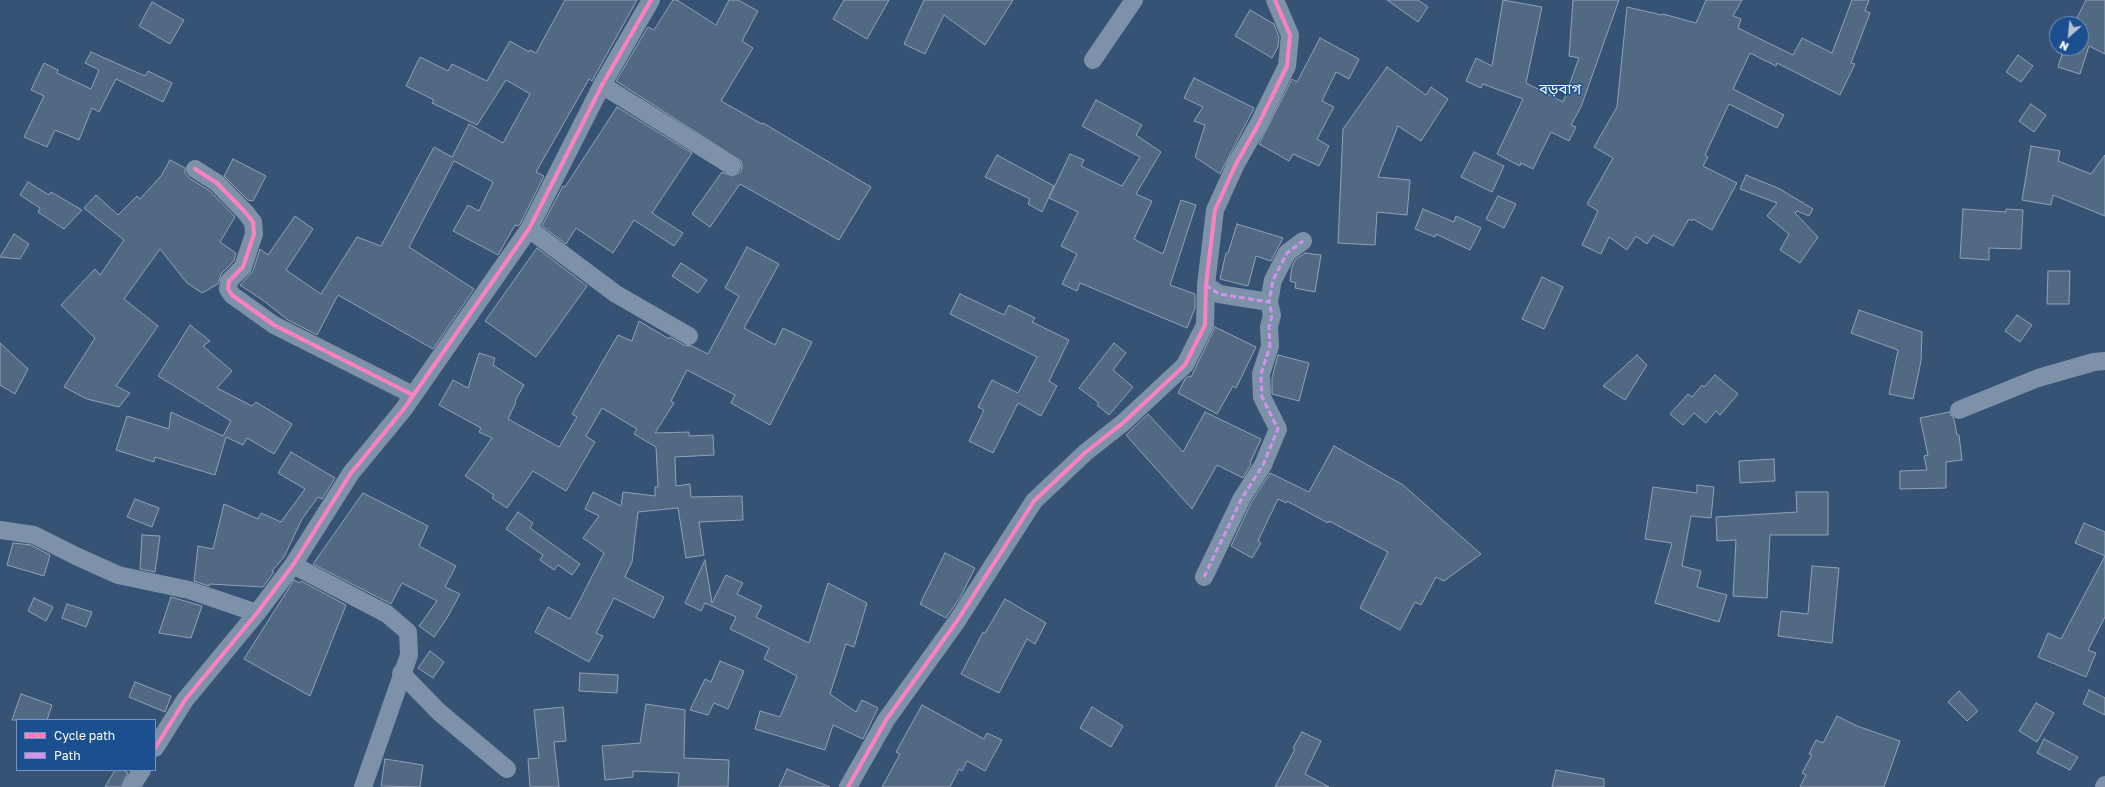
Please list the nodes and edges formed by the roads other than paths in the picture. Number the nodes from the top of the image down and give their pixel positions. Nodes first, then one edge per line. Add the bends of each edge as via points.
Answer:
1 (651, 0) edge
2 (1134, 0) edge
3 (1275, 0) edge
4 (1093, 60) dead end
5 (602, 85) junction
6 (732, 166) dead end
7 (195, 169) dead end
8 (529, 230) junction
9 (1303, 241) dead end
10 (1206, 285) junction
11 (1269, 302) junction
12 (689, 336) dead end
13 (2105, 361) edge
14 (413, 395) junction
15 (1959, 410) dead end
16 (0, 530) edge
17 (293, 565) junction
18 (1204, 577) dead end
19 (257, 613) junction
20 (402, 673) junction
21 (156, 746) edge
22 (507, 769) dead end
23 (141, 771) edge
24 (131, 787) edge
25 (363, 787) edge
26 (848, 787) edge

1 - 5 street
2 - 4 street
3 - 10 street via 1290,35 1287,66 1215,210
5 - 6 street
5 - 8 street
7 - 14 street via 217,183 252,222 254,234 243,267 229,280 228,289 232,295 274,325
8 - 12 street via 616,294
8 - 14 street
9 - 11 street via 1287,253 1273,280
10 - 11 street via 1219,294
10 - 26 street via 1205,325 1185,364 1034,501 957,621 886,720
11 - 18 street via 1272,315 1269,327 1270,346 1262,374 1262,397 1278,429 1263,465 1242,498
13 - 15 street via 2038,378
14 - 17 street via 351,473
16 - 19 street via 34,535 118,575 189,590
17 - 19 street
17 - 20 street via 387,614 408,632 409,655
19 - 21 street via 185,700
20 - 22 street via 439,712
20 - 25 street
23 - 24 street

